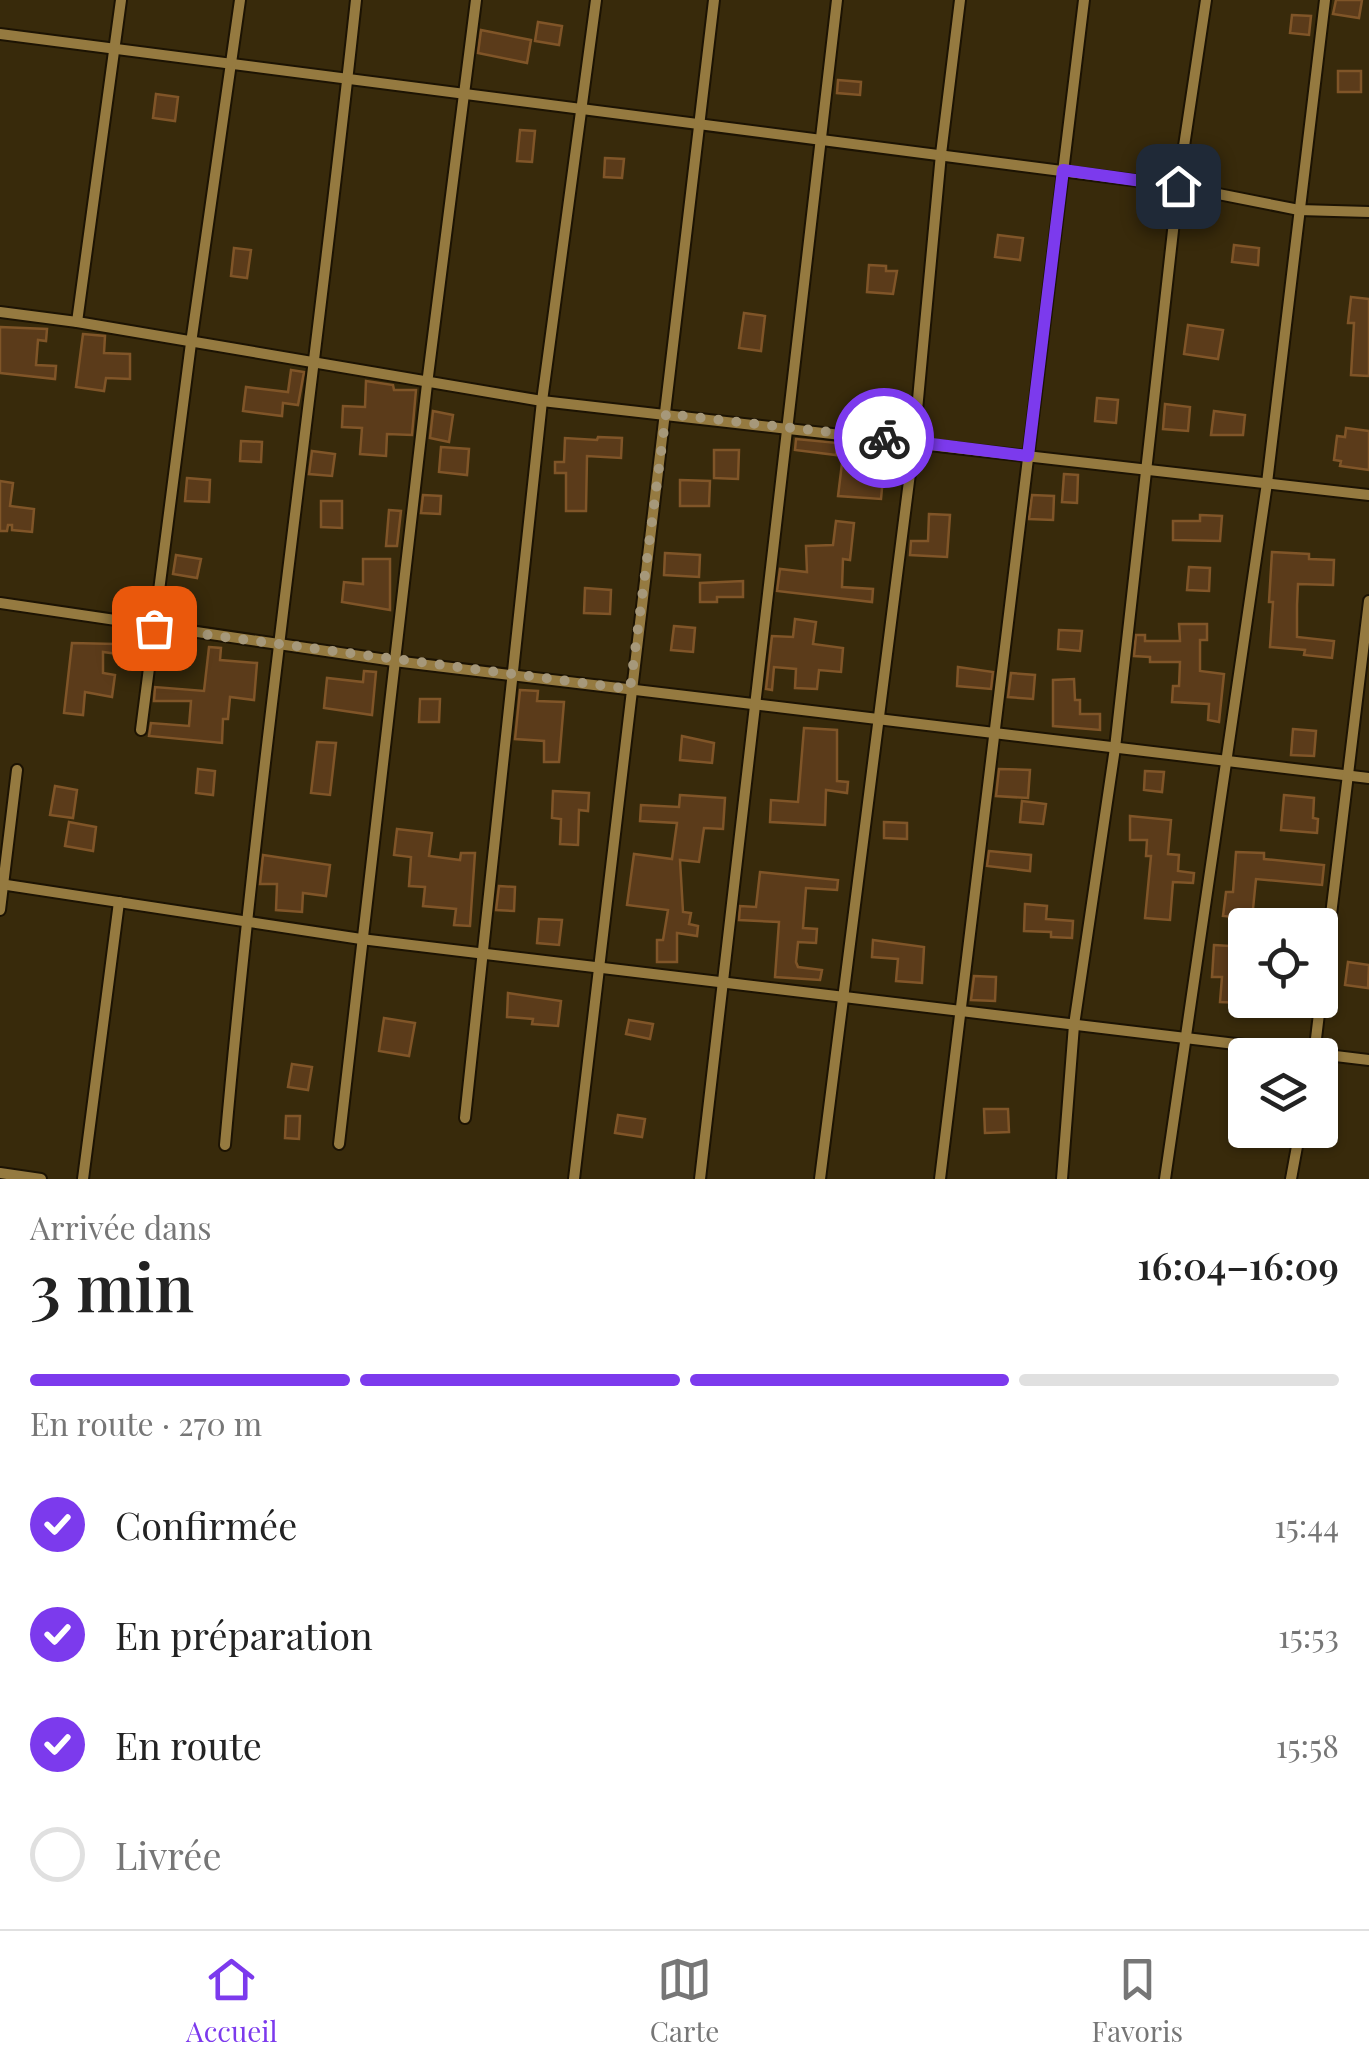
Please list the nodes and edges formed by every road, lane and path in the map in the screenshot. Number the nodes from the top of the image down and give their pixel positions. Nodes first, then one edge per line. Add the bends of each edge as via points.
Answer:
1 (120, 0) edge
2 (240, 0) edge
3 (356, 0) edge
4 (476, 0) edge
5 (596, 0) edge
6 (714, 0) edge
7 (838, 0) edge
8 (960, 0) edge
9 (1084, 0) edge
10 (1206, 0) edge
11 (1326, 0) edge
12 (0, 34) edge
13 (116, 49) junction
14 (232, 64) junction
15 (348, 78) junction
16 (464, 93) junction
17 (582, 110) junction
18 (699, 123) junction
19 (822, 138) junction
20 (941, 154) junction
21 (1063, 170) junction
22 (1178, 186) junction
23 (1299, 210) junction
24 (1369, 212) edge
25 (0, 312) edge
26 (77, 322) junction
27 (191, 343) junction
28 (313, 364) junction
29 (427, 384) junction
30 (542, 401) junction
31 (666, 414) junction
32 (785, 426) junction
33 (914, 442) junction
34 (1028, 456) junction
35 (1148, 470) junction
36 (1267, 483) junction
37 (1369, 494) edge
38 (1369, 601) edge
39 (0, 604) edge
40 (154, 628) junction
41 (281, 646) junction
42 (394, 661) junction
43 (513, 675) junction
44 (630, 689) junction
45 (754, 704) junction
46 (879, 719) junction
47 (140, 730) dead end
48 (994, 733) junction
49 (1115, 748) junction
50 (1228, 762) junction
51 (17, 770) dead end
52 (1348, 776) junction
53 (1369, 778) edge
54 (2, 885) edge
55 (119, 902) junction
56 (0, 910) edge
57 (245, 921) junction
58 (362, 939) junction
59 (482, 954) junction
60 (599, 968) junction
61 (723, 980) junction
62 (842, 996) junction
63 (960, 1010) junction
64 (1074, 1025) junction
65 (1188, 1037) junction
66 (1316, 1038) edge
67 (1228, 1042) edge
68 (1338, 1057) edge
69 (1369, 1060) edge
70 (465, 1118) dead end
71 (339, 1144) dead end
72 (224, 1145) dead end
73 (1297, 1148) edge
74 (0, 1173) edge
75 (41, 1179) edge
76 (83, 1179) edge
77 (574, 1179) edge
78 (700, 1179) edge
79 (820, 1179) edge
80 (940, 1179) edge
81 (1062, 1179) edge
82 (1165, 1179) edge
83 (1291, 1179) edge

1 - 13 street
2 - 14 street
3 - 15 street
4 - 16 street
5 - 17 street
6 - 18 street
7 - 19 street
8 - 20 street
9 - 21 street
10 - 22 street
11 - 23 street
12 - 13 street
13 - 14 street
13 - 26 street
14 - 15 street
14 - 27 street
15 - 16 street
15 - 28 street
16 - 17 street
16 - 29 street
17 - 18 street
17 - 30 street
18 - 19 street
18 - 31 street
19 - 20 street
19 - 32 street
20 - 21 street
20 - 33 street
21 - 22 street
21 - 34 street
22 - 23 street
22 - 35 street
23 - 24 street
23 - 36 street
25 - 26 street
26 - 27 street
27 - 28 street
27 - 40 street
28 - 29 street
28 - 41 street
29 - 30 street
29 - 42 street
30 - 31 street
30 - 43 street
31 - 32 street
31 - 44 street
32 - 33 street
32 - 45 street
33 - 34 street
33 - 46 street
34 - 35 street
34 - 48 street
35 - 36 street
35 - 49 street
36 - 37 street
36 - 50 street
38 - 52 street
39 - 40 street
40 - 41 street
40 - 47 street
41 - 42 street
41 - 57 street
42 - 43 street
42 - 58 street
43 - 44 street
43 - 59 street
44 - 45 street
44 - 60 street
45 - 46 street
45 - 61 street
46 - 48 street
46 - 62 street
48 - 49 street
48 - 63 street
49 - 50 street
49 - 64 street
50 - 52 street
50 - 65 street
51 - 54 street
52 - 53 street
52 - 66 street
54 - 55 street
54 - 56 street
55 - 57 street
55 - 76 street
57 - 58 street
57 - 72 street
58 - 59 street
58 - 71 street
59 - 60 street
59 - 70 street
60 - 61 street
60 - 77 street
61 - 62 street
61 - 78 street
62 - 63 street
62 - 79 street
63 - 64 street
63 - 80 street
64 - 65 street
64 - 81 street
65 - 67 street
65 - 82 street
68 - 69 street
73 - 83 street
74 - 75 street

